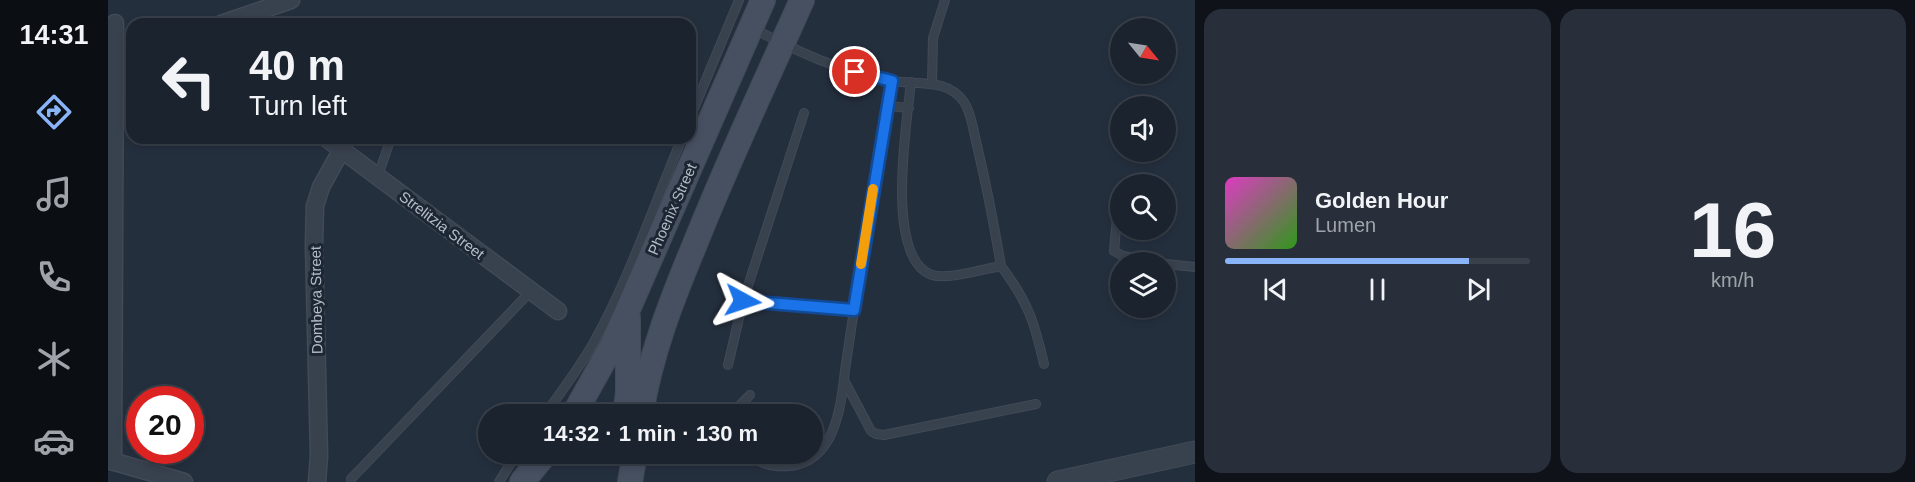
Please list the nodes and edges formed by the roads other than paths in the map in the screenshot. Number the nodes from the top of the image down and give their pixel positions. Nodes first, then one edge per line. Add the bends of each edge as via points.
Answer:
1 (291, 0) edge
2 (739, 0) edge
3 (763, 0) edge
4 (802, 0) edge
5 (945, 0) edge
6 (238, 18) edge
7 (118, 23) edge
8 (751, 28) junction
9 (782, 44) junction
10 (892, 81) junction
11 (911, 82) junction
12 (932, 83) junction
13 (696, 104) edge
14 (888, 106) junction
15 (909, 108) junction
16 (804, 113) dead end
17 (335, 144) edge
18 (389, 144) edge
19 (679, 144) edge
20 (342, 149) junction
21 (378, 176) junction
22 (1176, 265) edge
23 (1001, 266) junction
24 (1195, 267) edge
25 (531, 291) junction
26 (743, 301) junction
27 (628, 308) junction
28 (854, 310) junction
29 (558, 311) dead end
30 (1044, 364) dead end
31 (729, 365) dead end
32 (844, 380) junction
33 (750, 395) dead end
34 (552, 404) edge
35 (580, 404) edge
36 (627, 404) edge
37 (643, 404) edge
38 (741, 404) edge
39 (1036, 404) dead end
40 (823, 447) edge
41 (1195, 452) edge
42 (111, 461) edge
43 (510, 464) edge
44 (537, 464) edge
45 (619, 464) edge
46 (633, 464) edge
47 (768, 464) edge
48 (798, 464) edge
49 (351, 479) dead end
50 (184, 482) edge
51 (317, 482) edge
52 (499, 482) edge
53 (522, 482) edge
54 (617, 482) edge
55 (630, 482) edge
56 (1058, 482) edge

1 - 6 street
2 - 13 lane
3 - 8 main road, Phoenix Street
4 - 9 main road
5 - 12 lane via 933,38
7 - 42 street
8 - 9 lane
8 - 27 main road, Phoenix Street
9 - 10 lane via 855,72
9 - 37 main road via 672,299
10 - 11 lane
10 - 14 lane
11 - 12 lane
11 - 15 lane
12 - 23 lane via 955,92 965,103 989,196
14 - 15 lane
14 - 28 lane
15 - 23 lane via 902,200 905,232 917,264 945,277
16 - 26 lane
17 - 20 street, Strelitzia Street
18 - 21 lane
19 - 34 lane via 595,341
20 - 21 street, Strelitzia Street
20 - 51 street, Dombeya Street via 315,206
21 - 25 street, Strelitzia Street
22 - 24 lane
23 - 30 lane via 1031,314
25 - 29 street, Strelitzia Street
25 - 49 lane
26 - 28 lane
26 - 31 lane
27 - 35 main road, Phoenix Street
27 - 36 main road
28 - 32 lane
32 - 39 lane via 876,434
32 - 40 lane via 838,418
33 - 38 lane
41 - 56 street
42 - 50 street
43 - 52 lane
44 - 53 main road
45 - 54 main road
46 - 55 main road
47 - 48 lane

